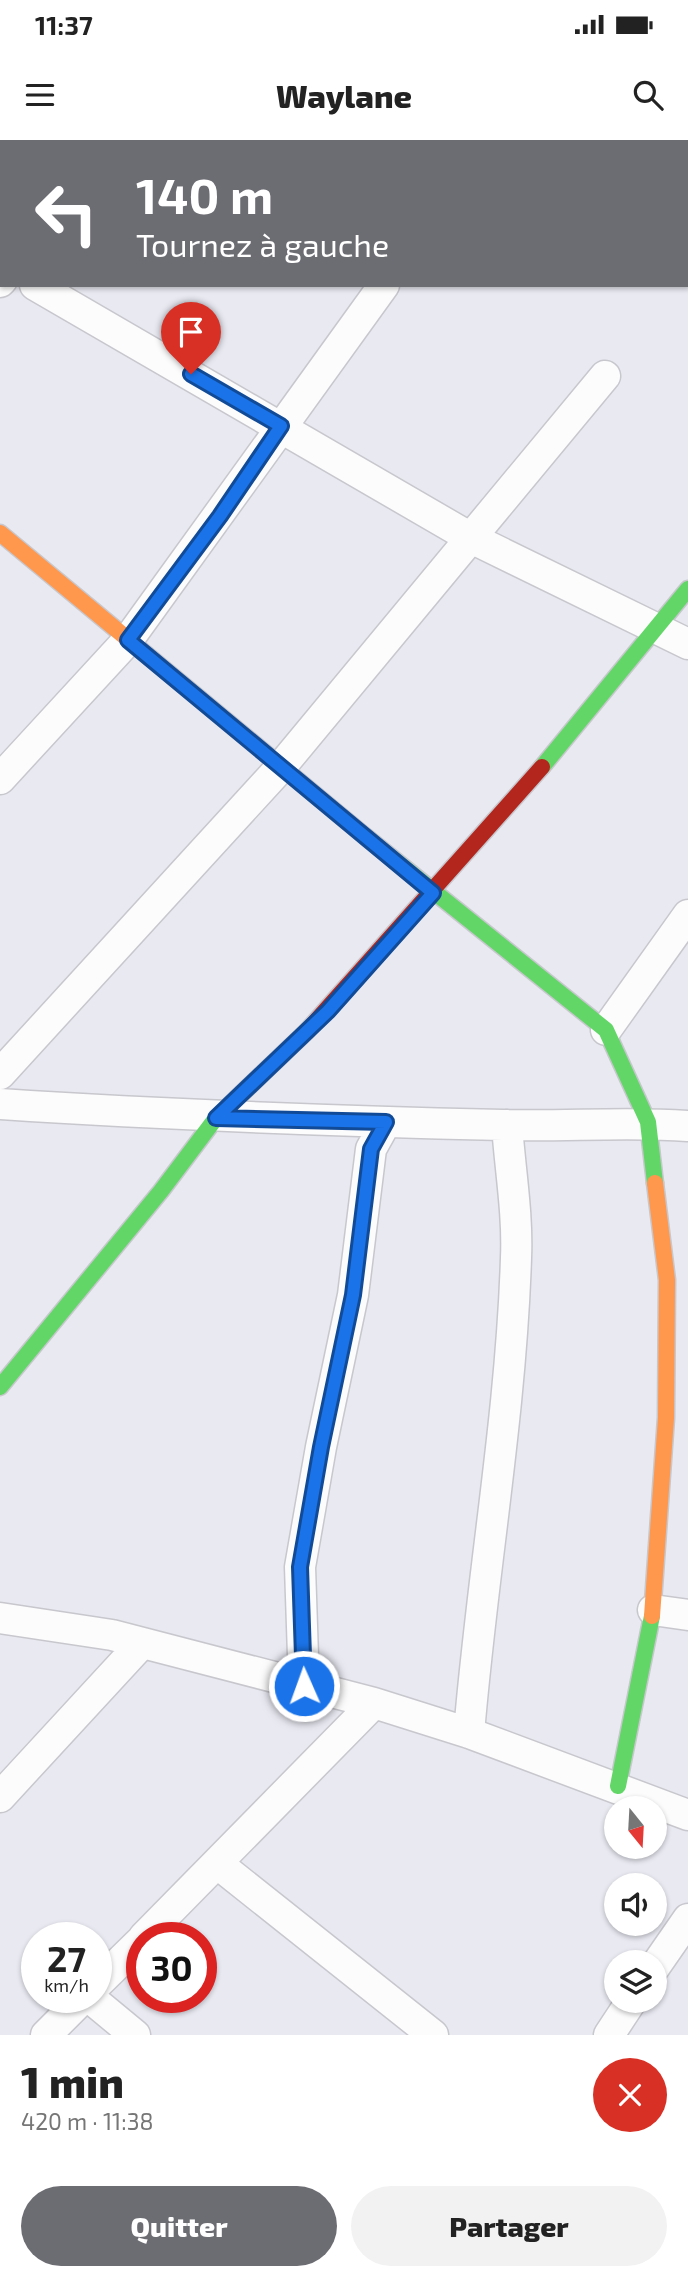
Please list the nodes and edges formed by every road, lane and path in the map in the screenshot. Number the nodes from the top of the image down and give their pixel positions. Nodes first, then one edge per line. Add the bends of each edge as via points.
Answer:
1 (38, 287) edge
2 (383, 287) edge
3 (605, 376) dead end
4 (281, 426) junction
5 (0, 533) edge
6 (471, 538) junction
7 (688, 589) edge
8 (659, 628) junction
9 (128, 640) junction
10 (688, 644) edge
11 (280, 768) junction
12 (0, 779) edge
13 (433, 893) junction
14 (688, 915) edge
15 (606, 1030) junction
16 (0, 1074) edge
17 (0, 1104) edge
18 (216, 1118) junction
19 (386, 1122) junction
20 (648, 1122) junction
21 (507, 1125) junction
22 (688, 1126) edge
23 (0, 1387) edge
24 (677, 1417) edge
25 (653, 1611) junction
26 (688, 1615) edge
27 (0, 1618) edge
28 (142, 1643) junction
29 (304, 1686) junction
30 (374, 1703) junction
31 (470, 1733) junction
32 (618, 1786) junction
33 (0, 1797) edge
34 (688, 1815) edge
35 (219, 1864) junction
36 (688, 1919) edge
37 (160, 1922) edge
38 (666, 1950) edge
39 (126, 1956) edge
40 (112, 1969) edge
41 (68, 2013) edge
42 (108, 2013) edge
43 (623, 2013) edge
44 (46, 2035) edge
45 (135, 2035) edge
46 (433, 2035) edge
47 (609, 2035) edge

1 - 4 street
2 - 4 street
3 - 6 street
4 - 6 street
4 - 9 street
5 - 9 street
6 - 8 street
6 - 11 street
7 - 8 street
8 - 10 street
8 - 13 street
9 - 11 street
9 - 12 street
11 - 13 street
11 - 16 street
13 - 15 street
13 - 18 street via 328,1011
14 - 15 street
15 - 20 street
17 - 18 street
18 - 19 street
18 - 23 street
19 - 21 street
19 - 29 street via 371,1149 353,1295 300,1567
20 - 21 street
20 - 22 street
20 - 24 street
21 - 31 street via 517,1255 505,1418 476,1647
24 - 25 street
25 - 26 street
25 - 32 street
27 - 28 street
28 - 29 street
28 - 33 street
29 - 30 street
30 - 31 street
30 - 35 street
31 - 32 street
32 - 34 street
35 - 37 street
35 - 46 street
36 - 38 street
39 - 40 street
41 - 44 street
42 - 45 street
43 - 47 street

